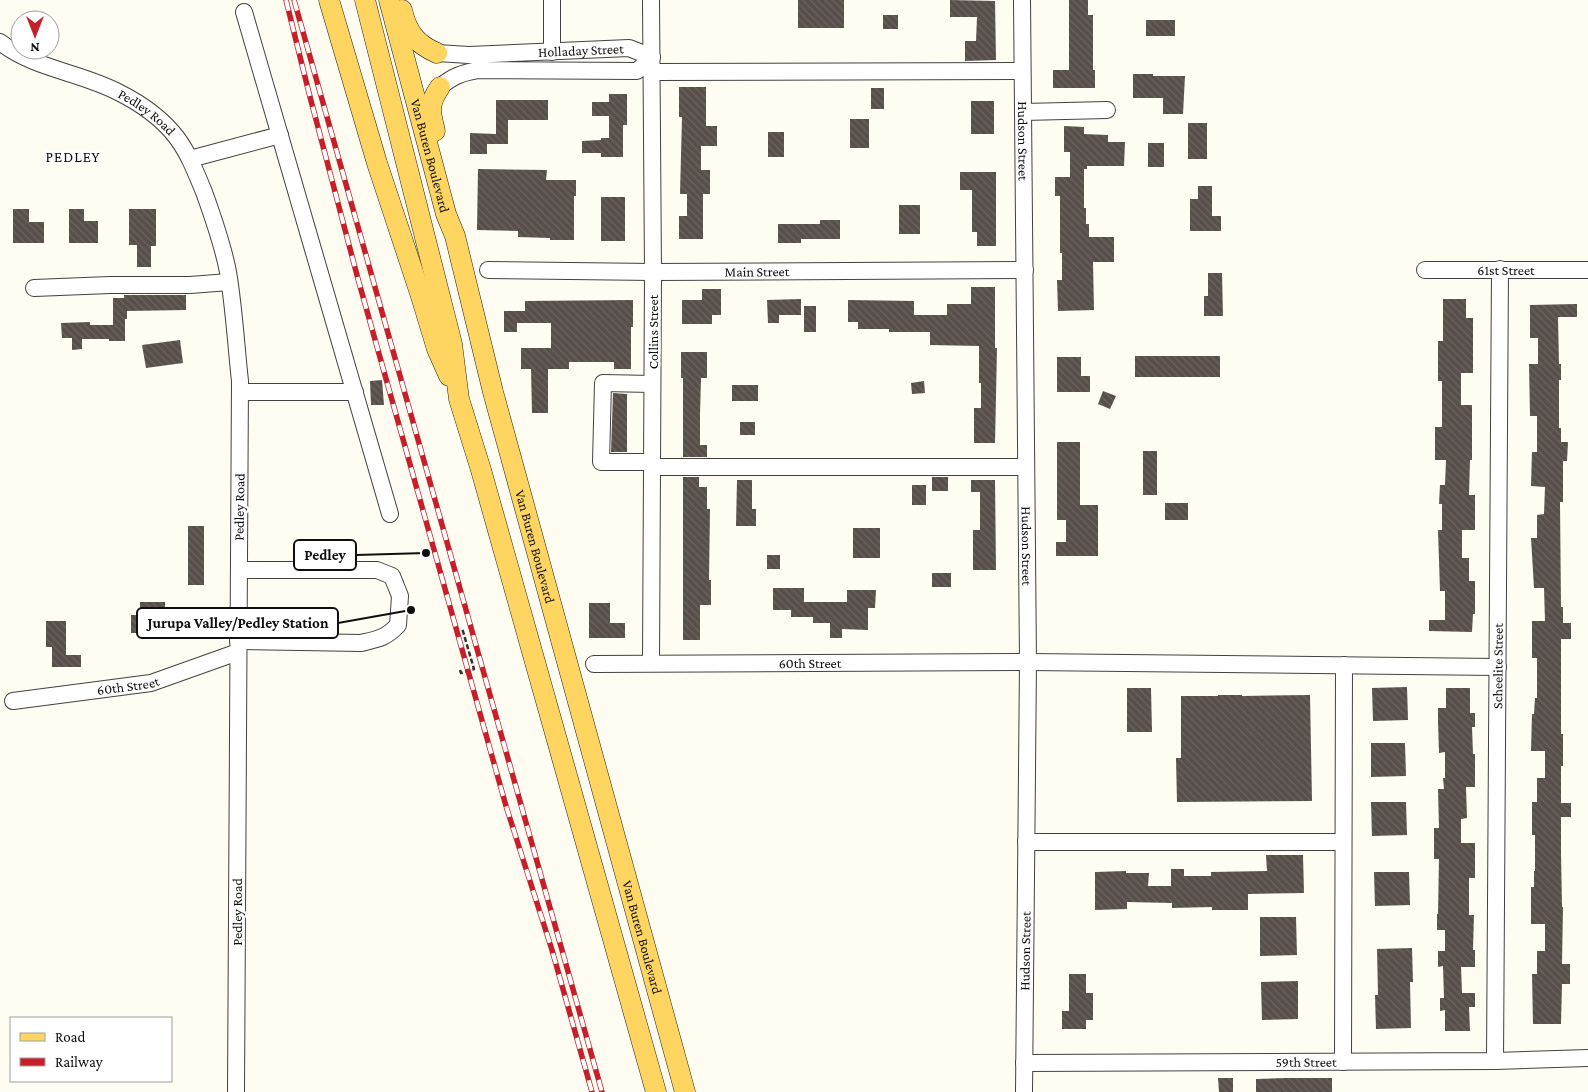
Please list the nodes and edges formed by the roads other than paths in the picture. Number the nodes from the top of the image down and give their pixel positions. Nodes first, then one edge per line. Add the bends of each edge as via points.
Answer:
1 (329, 0) edge
2 (364, 0) edge
3 (389, 0) edge
4 (399, 0) edge
5 (552, 0) edge
6 (651, 0) edge
7 (1022, 0) edge
8 (244, 12) dead end
9 (0, 42) edge
10 (552, 52) junction
11 (436, 53) joint
12 (652, 64) junction
13 (1022, 71) junction
14 (440, 87) joint
15 (1108, 110) dead end
16 (1023, 112) junction
17 (280, 135) junction
18 (190, 158) junction
19 (455, 236) junction
20 (1500, 269) junction
21 (488, 270) dead end
22 (1025, 270) junction
23 (1425, 270) dead end
24 (1588, 270) edge
25 (653, 272) junction
26 (229, 282) junction
27 (34, 288) dead end
28 (652, 384) junction
29 (240, 392) junction
30 (356, 392) junction
31 (459, 399) junction
32 (652, 465) junction
33 (1026, 467) junction
34 (390, 514) dead end
35 (239, 570) junction
36 (238, 646) junction
37 (1028, 662) junction
38 (651, 663) junction
39 (594, 664) dead end
40 (1344, 665) junction
41 (1498, 667) junction
42 (13, 701) dead end
43 (1026, 842) junction
44 (1343, 842) junction
45 (1588, 1058) edge
46 (1495, 1061) junction
47 (1343, 1062) junction
48 (1024, 1063) junction
49 (236, 1092) edge
50 (656, 1092) edge
51 (685, 1092) edge
52 (1024, 1092) edge

1 - 31 main road via 376,163 437,348
2 - 31 main road, Van Buren Boulevard via 452,344
3 - 19 main road, Van Buren Boulevard via 446,214
4 - 11 main road via 404,20 417,42
5 - 10 street
6 - 12 street, Collins Street
7 - 13 street, Hudson Street
8 - 17 street
9 - 18 street, Pedley Road via 38,63 101,83 134,100 156,116
10 - 11 street, Holladay Street
10 - 12 street, Holladay Street via 629,48
12 - 13 street
12 - 14 street, Holladay Street via 637,71 478,70 451,78
12 - 25 street, Collins Street
13 - 16 street, Hudson Street
14 - 19 main road via 433,97 430,112 456,211
15 - 16 street
16 - 22 street, Hudson Street
17 - 18 street
17 - 30 street
18 - 26 street, Pedley Road via 211,210
19 - 51 main road, Van Buren Boulevard via 495,400
20 - 23 street, 61st Street
20 - 24 street, 61st Street
20 - 41 street, Scheelite Street
21 - 25 street, Main Street
22 - 25 street, Main Street
22 - 33 street, Hudson Street
25 - 28 street, Collins Street
26 - 27 street
26 - 29 street, Pedley Road
28 - 32 street, Collins Street
28 - 32 street via 603,383 601,462
29 - 30 street
29 - 35 street, Pedley Road
30 - 34 street
31 - 50 main road, Van Buren Boulevard
32 - 33 street
32 - 38 street, Collins Street
33 - 37 street, Hudson Street
35 - 36 street, Pedley Road
35 - 36 street via 377,570 392,576 400,596 398,625 378,639 362,643
36 - 42 street, 60th Street via 151,683
36 - 49 street, Pedley Road
37 - 38 street, 60th Street
37 - 40 street, 60th Street
37 - 43 street, Hudson Street
38 - 39 street, 60th Street
40 - 41 street, 60th Street
40 - 44 street
41 - 46 street, Scheelite Street
43 - 44 street
43 - 48 street, Hudson Street
44 - 47 street
45 - 46 street, 59th Street
46 - 47 street, 59th Street
47 - 48 street, 59th Street
48 - 52 street, Hudson Street

